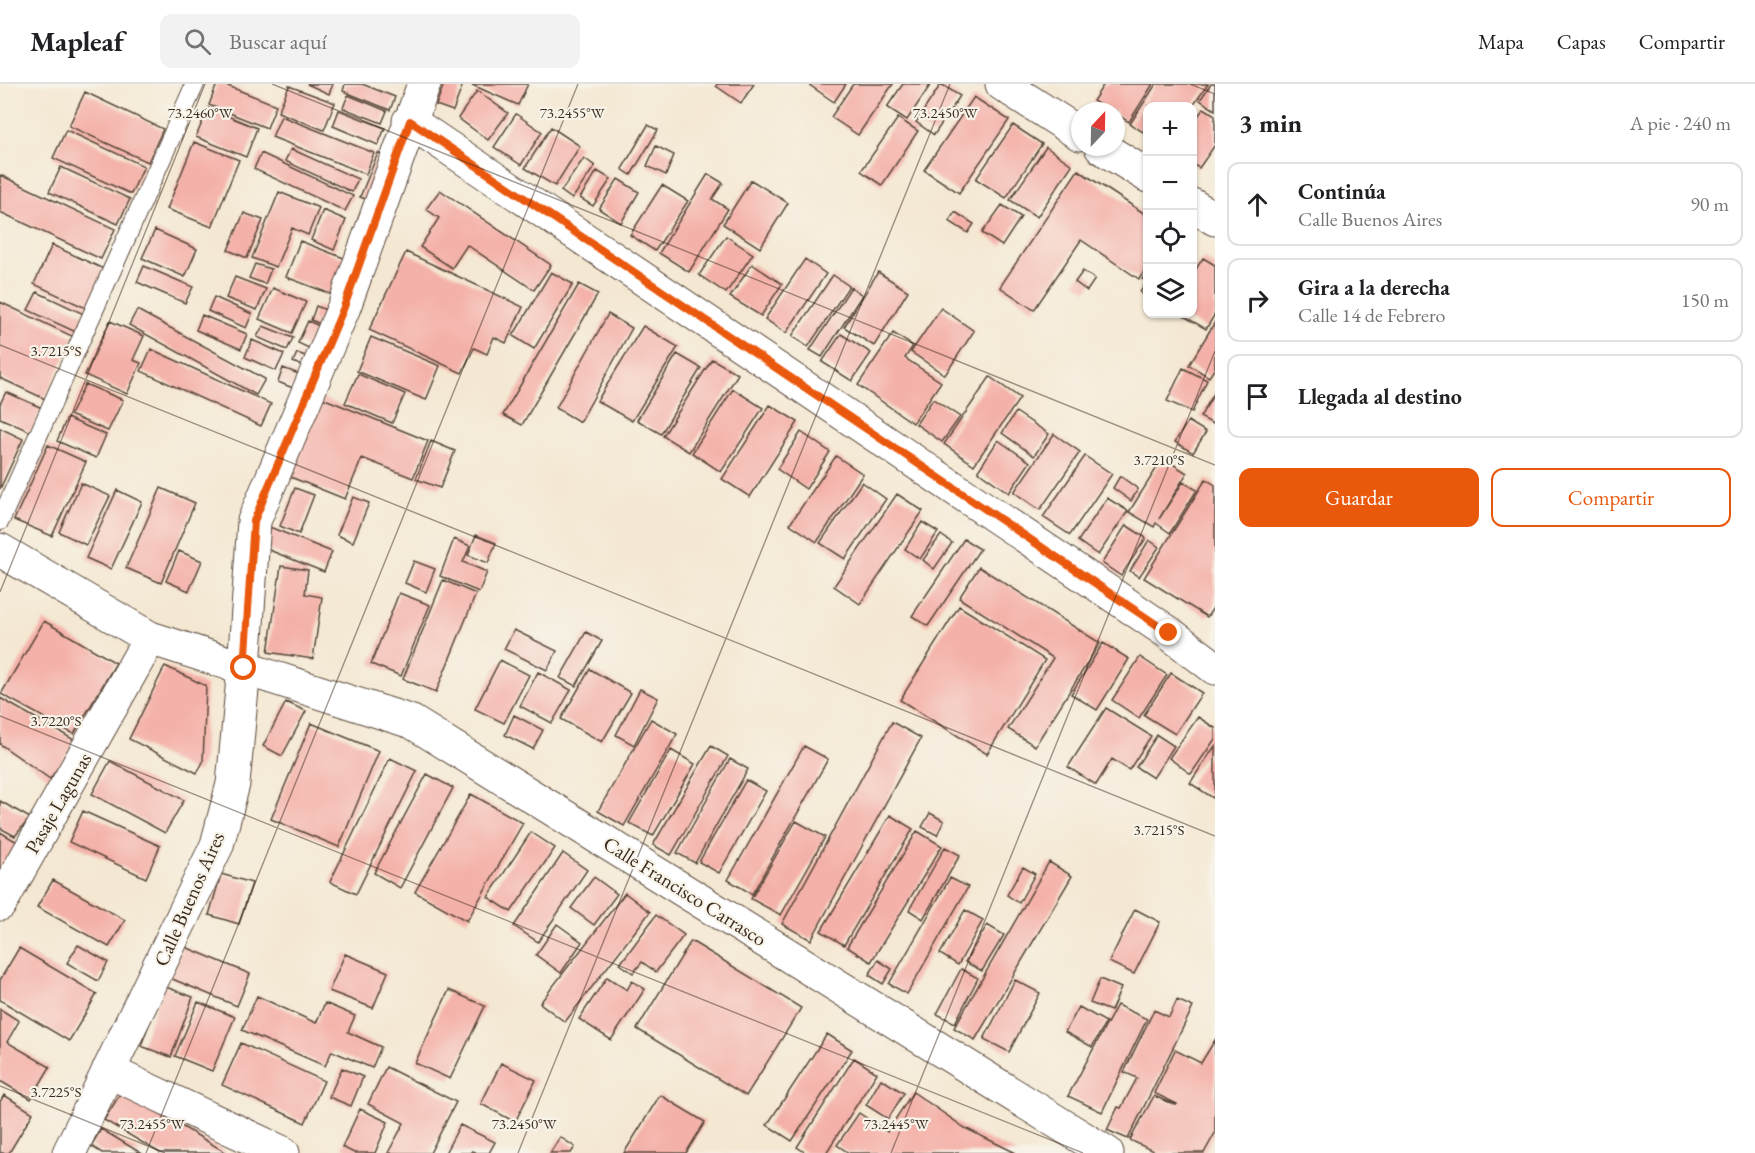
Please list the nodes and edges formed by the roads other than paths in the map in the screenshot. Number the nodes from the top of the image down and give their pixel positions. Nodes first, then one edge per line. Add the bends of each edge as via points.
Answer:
1 (195, 84) edge
2 (424, 84) edge
3 (1002, 84) edge
4 (410, 121) junction
5 (1071, 128) edge
6 (1116, 156) edge
7 (1143, 173) edge
8 (1197, 208) edge
9 (1215, 219) edge
10 (0, 521) edge
11 (0, 550) edge
12 (150, 638) junction
13 (244, 668) junction
14 (1215, 668) edge
15 (0, 904) edge
16 (108, 1071) junction
17 (69, 1153) edge
18 (283, 1153) edge
19 (1107, 1153) edge

1 - 10 lane
2 - 4 street, Calle Buenos Aires
3 - 5 street
4 - 13 street, Calle Buenos Aires via 344,307 254,521
4 - 14 street via 1169,633
6 - 7 street
8 - 9 street
11 - 12 street, Calle Francisco Carrasco
12 - 13 street, Calle Francisco Carrasco
12 - 15 street, Pasaje Lagunas
13 - 16 street, Calle Buenos Aires via 233,784 217,845
13 - 19 street, Calle Francisco Carrasco via 412,722
16 - 17 street, Calle Buenos Aires
16 - 18 street

